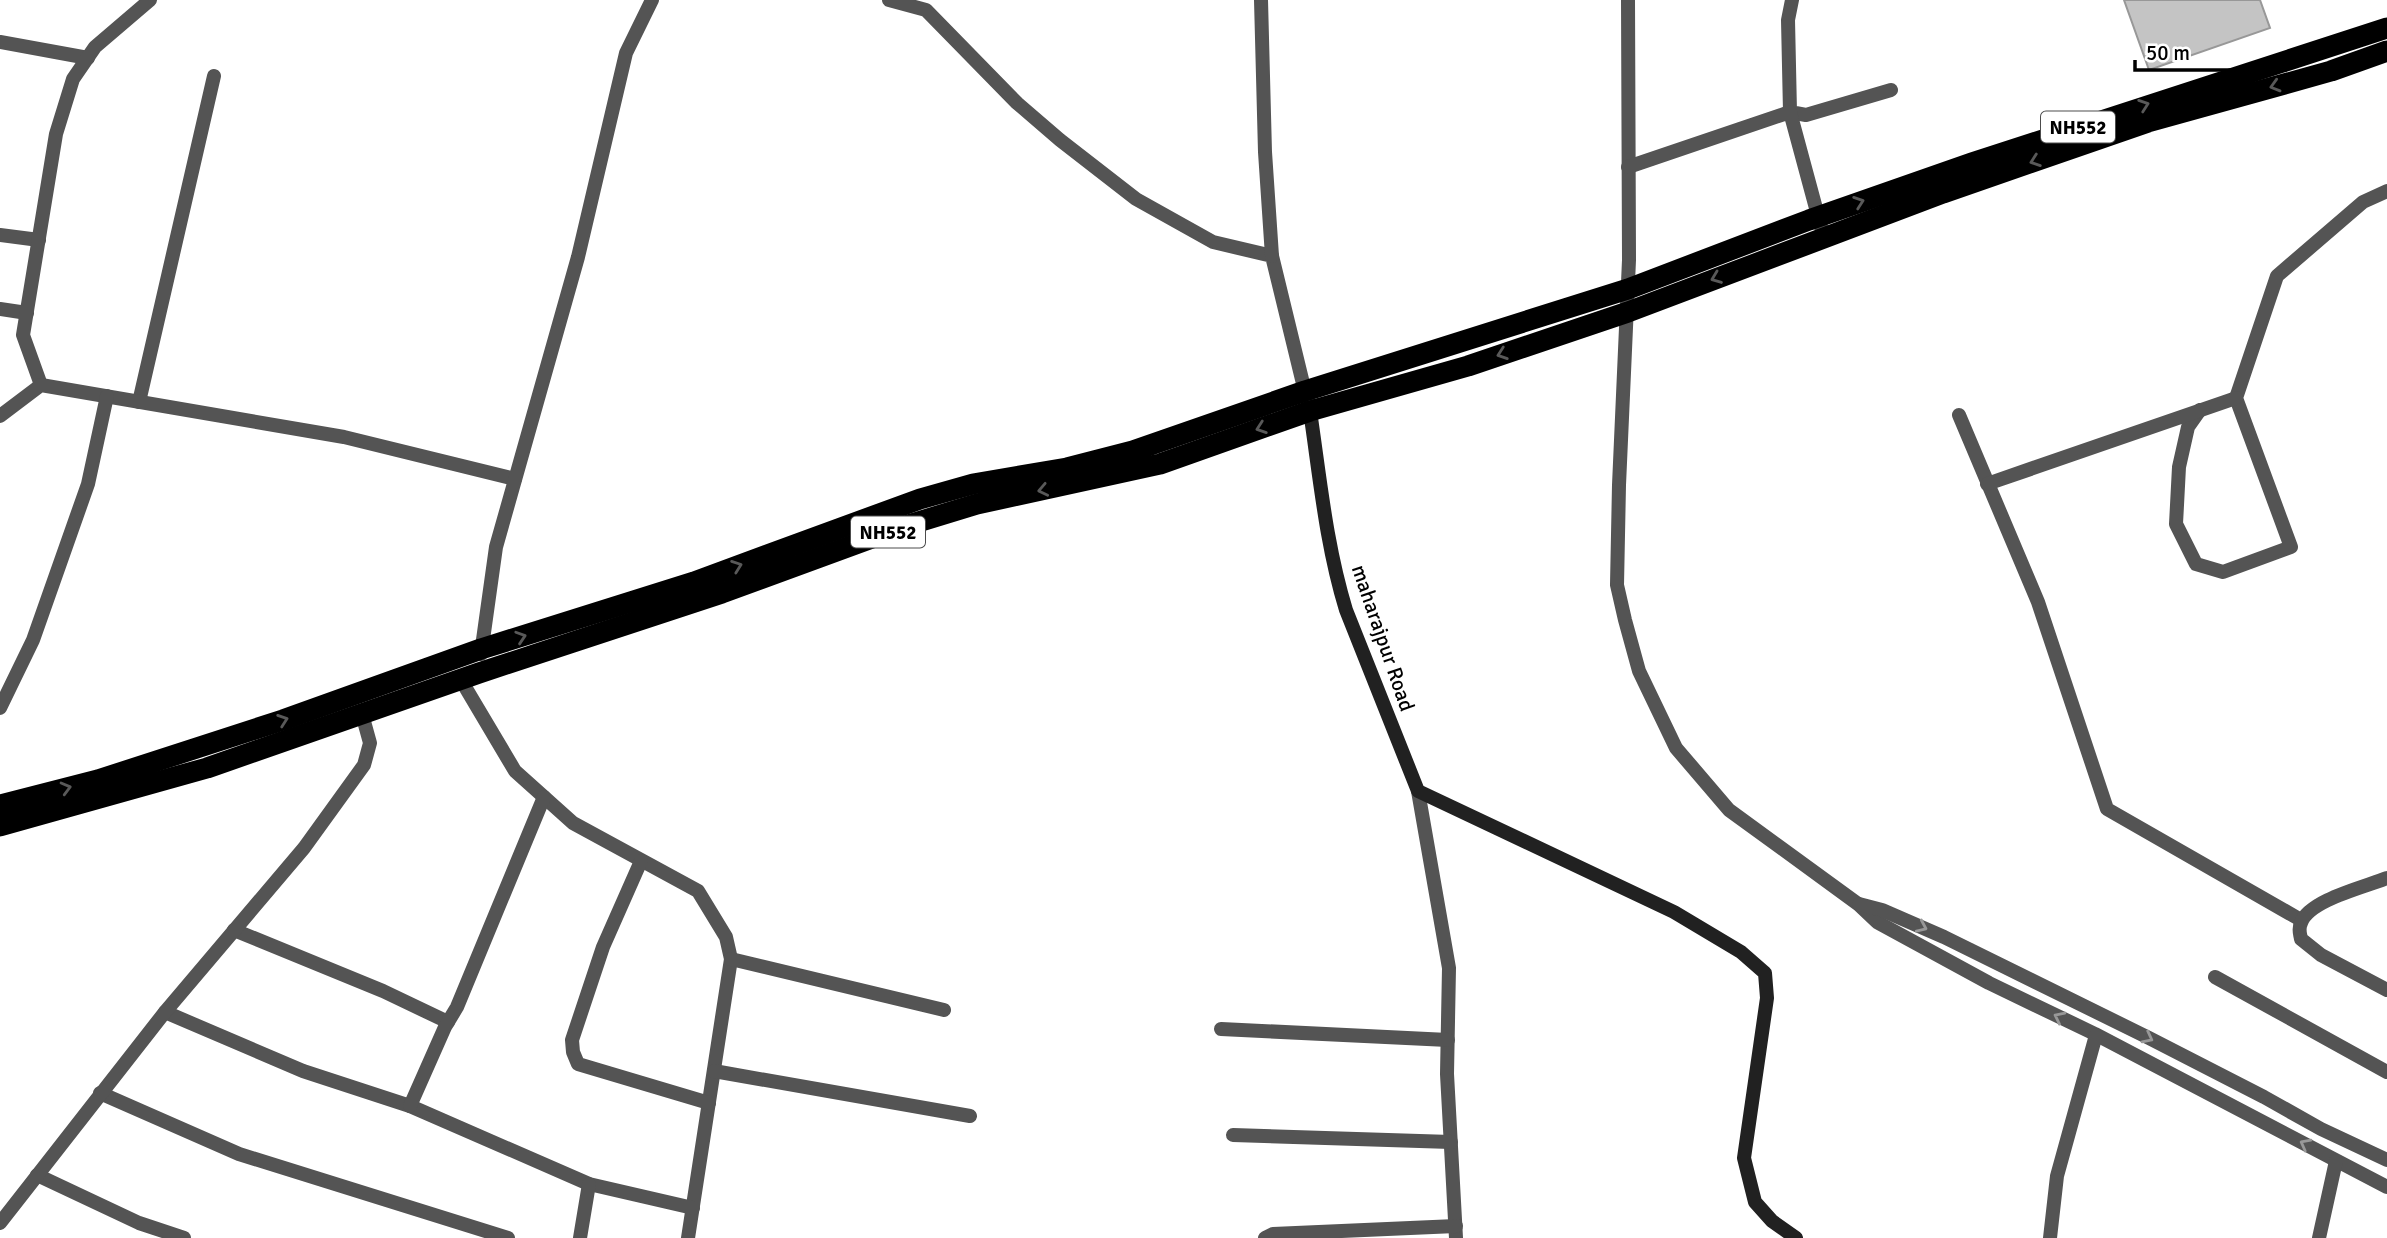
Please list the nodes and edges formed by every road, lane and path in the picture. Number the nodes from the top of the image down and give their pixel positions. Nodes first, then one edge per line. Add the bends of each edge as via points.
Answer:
1 (150, 0) edge
2 (652, 0) edge
3 (890, 0) edge
4 (1261, 0) edge
5 (1628, 0) edge
6 (1793, 0) edge
7 (927, 5) edge
8 (2387, 28) edge
9 (0, 42) edge
10 (2387, 51) edge
11 (88, 58) junction
12 (214, 76) dead end
13 (1891, 90) dead end
14 (1790, 112) junction
15 (1628, 167) junction
16 (2387, 191) edge
17 (1817, 217) junction
18 (0, 235) edge
19 (1824, 238) junction
20 (39, 240) junction
21 (1272, 256) junction
22 (1628, 289) junction
23 (0, 309) edge
24 (1628, 312) junction
25 (27, 313) junction
26 (41, 385) junction
27 (107, 396) junction
28 (2236, 398) junction
29 (1308, 401) junction
30 (139, 402) junction
31 (2200, 410) junction
32 (1959, 415) dead end
33 (0, 416) edge
34 (515, 479) junction
35 (1987, 484) junction
36 (481, 649) junction
37 (470, 677) junction
38 (0, 708) edge
39 (362, 713) junction
40 (1418, 792) junction
41 (544, 797) junction
42 (0, 805) edge
43 (0, 826) edge
44 (641, 861) junction
45 (2387, 878) edge
46 (1858, 904) junction
47 (2301, 920) junction
48 (234, 930) junction
49 (731, 959) junction
50 (2215, 977) dead end
51 (2387, 990) edge
52 (944, 1010) dead end
53 (164, 1012) junction
54 (448, 1022) junction
55 (1221, 1029) dead end
56 (2096, 1035) junction
57 (1448, 1040) junction
58 (714, 1071) junction
59 (2387, 1072) edge
60 (100, 1093) junction
61 (709, 1103) junction
62 (410, 1106) junction
63 (970, 1116) dead end
64 (1233, 1135) dead end
65 (1451, 1142) junction
66 (2387, 1160) edge
67 (2336, 1161) junction
68 (37, 1175) junction
69 (589, 1184) junction
70 (2387, 1187) edge
71 (693, 1208) junction
72 (0, 1223) edge
73 (1456, 1232) edge
74 (184, 1238) edge
75 (508, 1238) edge
76 (580, 1238) edge
77 (688, 1238) edge
78 (1265, 1238) edge
79 (1796, 1238) edge
80 (2050, 1238) edge
81 (2319, 1238) edge

1 - 11 street
2 - 34 street via 626,53 578,257
3 - 7 street
4 - 21 street
5 - 15 street
6 - 14 street via 1788,20
7 - 21 street via 1017,103 1136,199 1213,243
17 -> 8 highway, NH552
9 - 11 street
10 -> 19 highway, NH552 via 2148,122
11 - 20 street via 73,79 57,134
12 - 30 street
13 - 14 street via 1806,115
14 - 15 street
14 - 17 street
15 - 22 street
16 - 28 street via 2363,202 2277,276
17 - 19 street
17 - 22 highway, NH552
18 - 20 street
19 -> 24 highway, NH552
20 - 25 street
21 - 29 street
22 - 24 street
22 - 29 highway, NH552
23 - 25 street
24 -> 29 highway, NH552 via 1468,366
24 - 46 street via 1618,585 1639,671 1676,748 1729,810
25 - 26 street via 23,335
26 - 27 street
26 - 33 street
27 - 30 street
27 - 38 street via 88,484 33,640
28 - 31 street
28 - 31 street via 2291,547 2223,572 2196,564 2176,524 2179,467 2188,427
36 -> 29 highway, NH552 via 694,582 920,499 973,484 1067,468
29 -> 37 highway, NH552 via 1160,464 905,526
29 - 40 street, maharajpur Road via 1337,581
30 - 34 street via 344,437
31 - 35 street
32 - 35 street
34 - 36 street via 496,547
35 - 47 street via 2038,602 2107,809
36 - 37 street
42 -> 36 highway, NH552 via 168,758
37 - 39 highway, NH552
37 - 41 street via 515,771
39 - 43 highway, NH552 via 207,768
39 - 48 street via 370,743 364,765 304,848
40 - 57 street via 1449,968
40 - 79 street via 1674,912 1741,952 1765,973 1766,998 1744,1157 1755,1202
41 - 44 street via 573,823
41 - 54 street
44 - 49 street via 698,891 726,937
44 - 61 street via 603,947 572,1052 578,1064
45 - 47 street via 2325,900
56 -> 46 street via 1877,922
46 -> 66 street via 1944,937
47 - 51 street via 2301,939 2321,955
48 - 53 street
48 - 54 street via 383,990
49 - 52 street
49 - 58 street
50 - 59 street
53 - 60 street
53 - 62 street via 303,1071
54 - 62 street
55 - 57 street
67 -> 56 street
56 - 80 street via 2057,1176
57 - 65 street
58 - 61 street
58 - 63 street
60 - 68 street
60 - 75 street via 239,1154
61 - 71 street
62 - 69 street
64 - 65 street
65 - 73 street
67 - 70 street
67 - 81 street
68 - 72 street
68 - 74 street via 139,1223
69 - 71 street
69 - 76 street
71 - 77 street
73 - 78 street via 1273,1234

